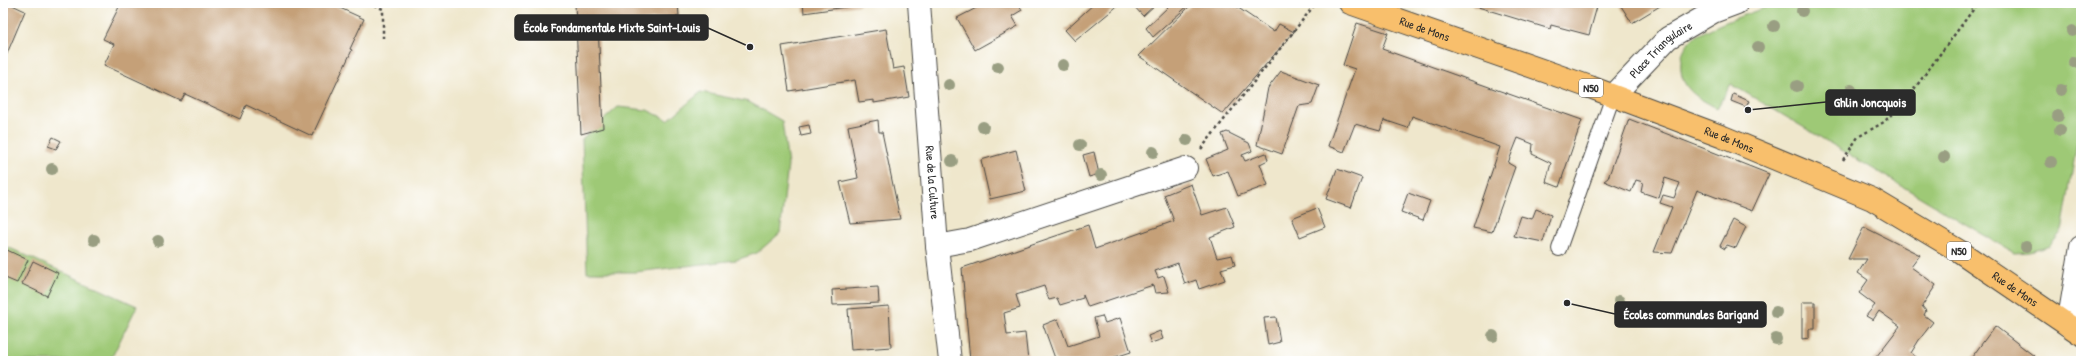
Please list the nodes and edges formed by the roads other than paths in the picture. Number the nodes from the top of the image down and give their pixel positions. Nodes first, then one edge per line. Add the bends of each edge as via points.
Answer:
1 (919, 3) edge
2 (1350, 3) edge
3 (1737, 3) edge
4 (1613, 96) junction
5 (1186, 168) road end
6 (937, 246) junction
7 (2081, 247) edge
8 (1559, 249) dead end
9 (2074, 329) edge
10 (950, 361) edge

1 - 6 street, Rue de la Culture
2 - 4 main road, Rue de Mons / N50
3 - 4 street, Place Triangulaire via 1713,12 1668,38
4 - 8 lane
4 - 9 main road, Rue de Mons / N50 via 1723,137 1872,199 1959,251
5 - 6 street via 970,240
6 - 10 street, Rue de la Culture
7 - 9 street

